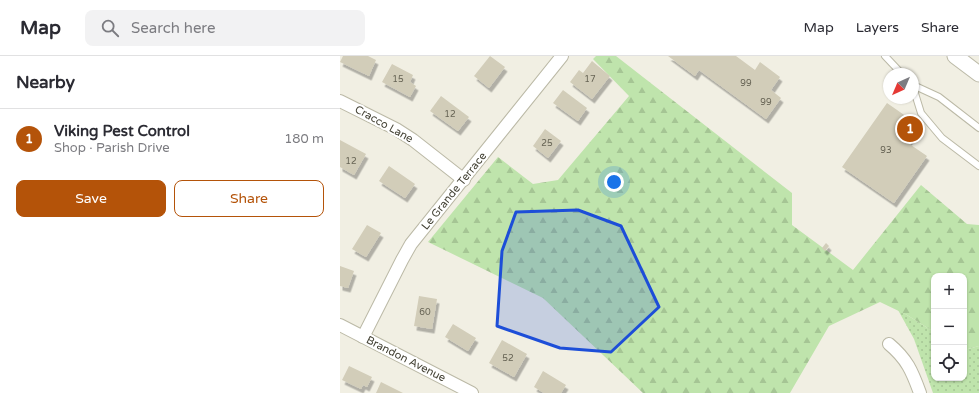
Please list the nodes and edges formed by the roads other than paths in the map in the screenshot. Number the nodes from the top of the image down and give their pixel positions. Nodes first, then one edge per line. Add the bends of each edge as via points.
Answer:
1 (562, 56) edge
2 (885, 56) edge
3 (955, 56) edge
4 (896, 68) edge
5 (979, 74) edge
6 (919, 89) edge
7 (340, 101) edge
8 (918, 104) edge
9 (979, 128) edge
10 (979, 166) edge
11 (464, 180) junction
12 (340, 325) edge
13 (363, 337) junction
14 (889, 344) dead end
15 (472, 393) edge
16 (920, 393) edge

1 - 11 street, Le Grande Terrace
2 - 4 lane
3 - 5 street
6 - 9 lane via 939,97
7 - 11 street, Cracco Lane via 396,129
8 - 10 lane via 921,113 942,138
11 - 13 street, Le Grande Terrace via 411,244
12 - 13 street, Brandon Avenue
13 - 15 street, Brandon Avenue
14 - 16 street via 907,362

